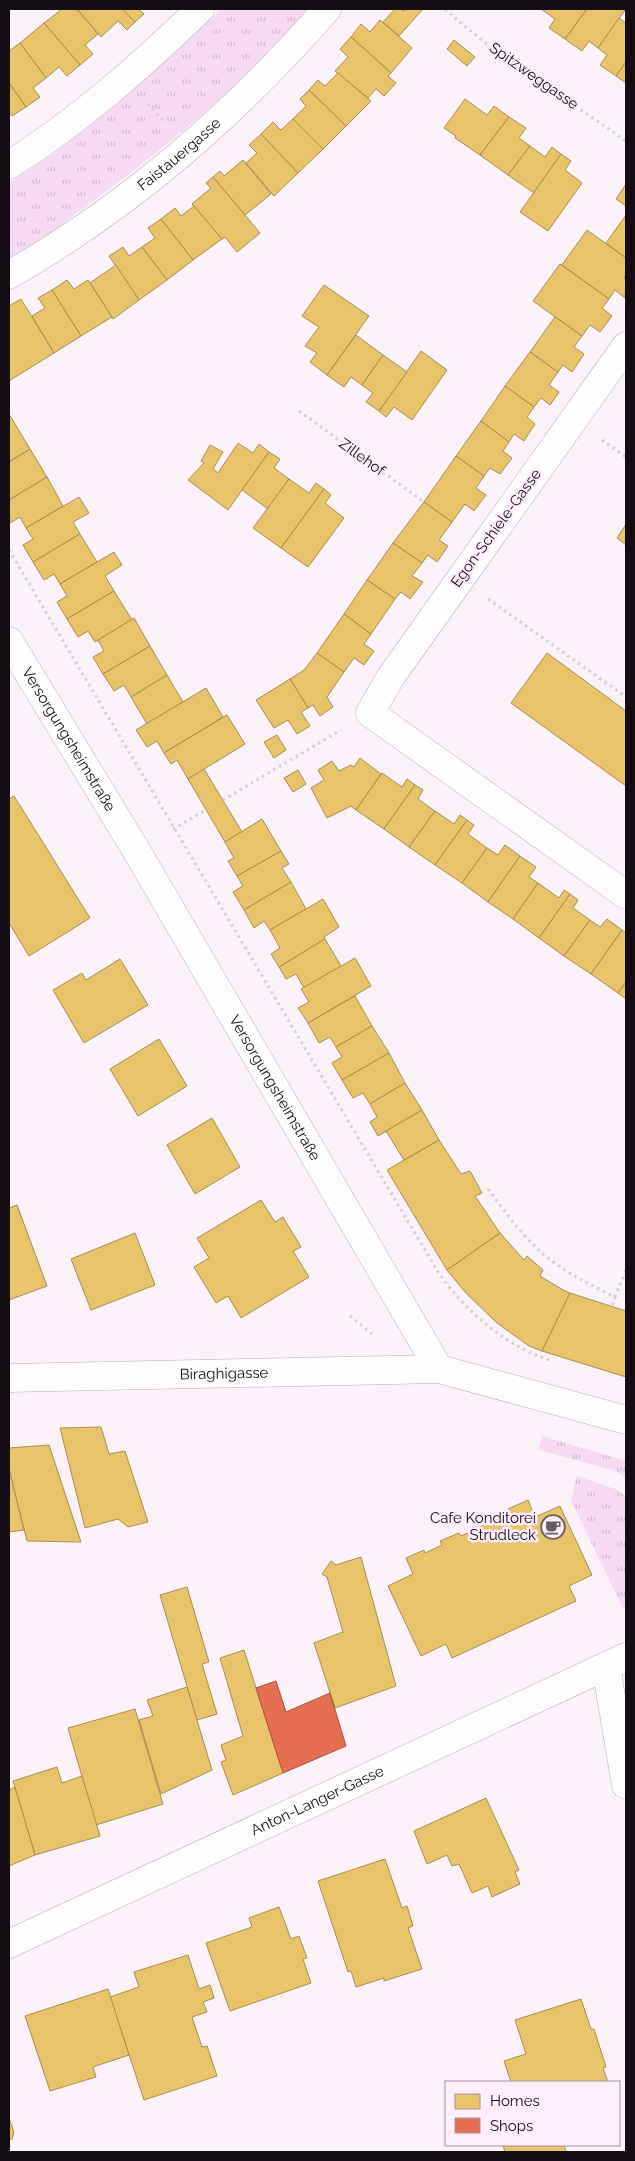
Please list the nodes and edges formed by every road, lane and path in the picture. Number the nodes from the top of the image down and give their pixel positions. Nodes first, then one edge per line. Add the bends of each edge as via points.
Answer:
1 (200, 9) edge
2 (327, 9) edge
3 (445, 9) edge
4 (124, 77) junction
5 (626, 141) edge
6 (187, 149) junction
7 (9, 165) edge
8 (9, 275) edge
9 (626, 346) edge
10 (300, 412) dead end
11 (604, 441) dead end
12 (626, 457) edge
13 (424, 502) dead end
14 (9, 550) edge
15 (490, 601) dead end
16 (9, 640) edge
17 (626, 697) edge
18 (370, 714) junction
19 (222, 800) dead end
20 (206, 810) dead end
21 (172, 829) junction
22 (626, 895) edge
23 (488, 1189) dead end
24 (626, 1270) edge
25 (616, 1297) junction
26 (612, 1307) dead end
27 (555, 1362) dead end
28 (439, 1369) junction
29 (9, 1378) edge
30 (626, 1420) edge
31 (616, 1662) edge
32 (626, 1785) edge
33 (9, 1944) edge

1 - 4 street
2 - 6 street, Faistauergasse via 217,124
3 - 5 path, Spitzweggasse via 498,51
4 - 6 path
4 - 7 street via 63,128
6 - 8 street, Faistauergasse via 82,229
9 - 18 street, Egon-Schiele-Gasse via 390,678
10 - 13 path, Zillehof
11 - 12 path
14 - 21 path
15 - 17 path
16 - 28 street, Versorgungsheimstraße via 136,850
18 - 19 path
18 - 22 street
20 - 21 path
21 - 27 path via 444,1280 488,1327 530,1353
23 - 25 path via 519,1229 551,1260 577,1278
24 - 25 path
25 - 26 path
28 - 29 street, Biraghigasse
28 - 30 street
31 - 32 street
31 - 33 street, Anton-Langer-Gasse

